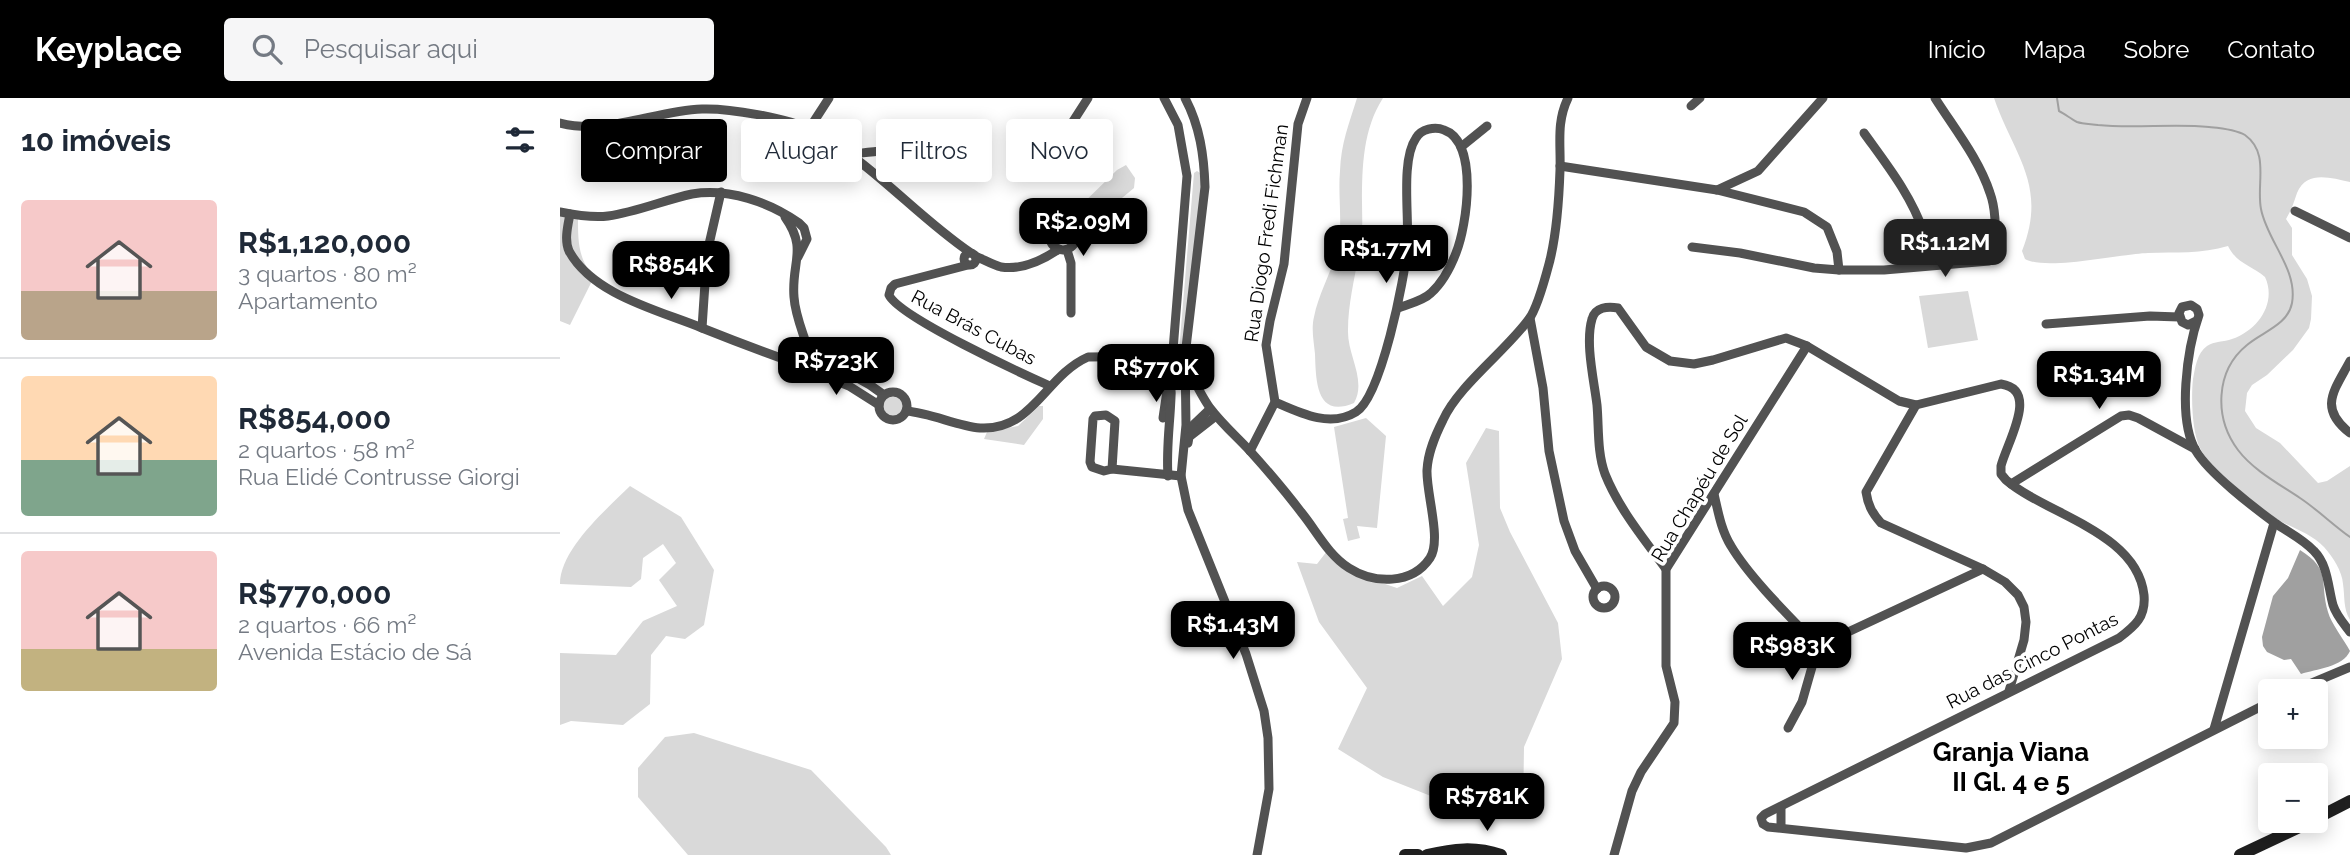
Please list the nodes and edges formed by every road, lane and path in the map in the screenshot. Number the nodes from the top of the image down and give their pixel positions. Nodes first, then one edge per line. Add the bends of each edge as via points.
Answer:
1 (829, 98) edge
2 (1088, 98) edge
3 (1164, 98) edge
4 (1185, 98) edge
5 (1307, 98) edge
6 (1568, 98) edge
7 (1700, 98) edge
8 (1823, 98) edge
9 (1935, 98) edge
10 (1690, 106) dead end
11 (772, 119) edge
12 (815, 119) edge
13 (1075, 119) edge
14 (560, 123) edge
15 (1487, 126) dead end
16 (1864, 133) dead end
17 (1461, 147) junction
18 (1204, 159) junction
19 (1186, 162) junction
20 (862, 165) edge
21 (1560, 166) junction
22 (1717, 191) junction
23 (722, 192) junction
24 (2295, 211) dead end
25 (565, 213) edge
26 (2350, 238) edge
27 (1692, 247) dead end
28 (1063, 250) junction
29 (973, 254) junction
30 (1929, 265) junction
31 (1839, 270) junction
32 (1398, 308) junction
33 (1071, 313) dead end
34 (2179, 317) junction
35 (1530, 318) junction
36 (2196, 321) junction
37 (2046, 324) dead end
38 (702, 328) junction
39 (807, 346) junction
40 (1807, 346) junction
41 (815, 354) junction
42 (1172, 355) junction
43 (1185, 359) junction
44 (2350, 361) edge
45 (792, 362) junction
46 (805, 369) junction
47 (1170, 377) junction
48 (1186, 381) junction
49 (1050, 386) junction
50 (884, 396) junction
51 (1275, 402) junction
52 (879, 405) junction
53 (1916, 405) junction
54 (906, 411) junction
55 (1213, 412) junction
56 (1189, 432) junction
57 (2350, 433) edge
58 (2194, 449) junction
59 (1250, 451) junction
60 (1112, 469) junction
61 (1181, 471) junction
62 (1167, 476) junction
63 (2011, 484) junction
64 (1714, 494) junction
65 (2274, 523) junction
66 (1666, 569) junction
67 (1983, 569) junction
68 (1597, 589) dead end
69 (2350, 632) edge
70 (1818, 646) junction
71 (2350, 667) edge
72 (2321, 679) edge
73 (2009, 691) junction
74 (2258, 708) edge
75 (1788, 728) dead end
76 (2214, 729) junction
77 (2350, 801) edge
78 (1781, 807) junction
79 (2328, 813) edge
80 (1781, 827) junction
81 (2287, 833) edge
82 (1257, 855) edge
83 (1405, 855) edge
84 (1418, 855) edge
85 (1427, 855) edge
86 (1500, 855) edge
87 (1614, 855) edge
88 (2240, 855) edge

1 - 12 street
2 - 13 street
3 - 19 street via 1178,125
4 - 18 street
5 - 51 street, Rua Diogo Fredi Fichman via 1298,124 1284,264 1266,345
6 - 21 street via 1558,132
7 - 10 street
8 - 22 street via 1758,171
9 - 30 street via 1973,156 1991,194 1995,253 1989,261
11 - 14 street via 701,109 594,128
15 - 17 street
16 - 30 street via 1913,208 1924,234
17 - 32 street via 1468,182 1464,228 1456,253 1430,295
17 - 32 street via 1453,135 1435,128 1416,136 1407,186 1408,247
18 - 19 street
18 - 43 street via 1205,187
19 - 42 street
20 - 29 street
21 - 22 street
21 - 35 street via 1554,241
22 - 31 street via 1817,219 1827,228
23 - 25 street via 691,195 605,217
23 - 38 street via 707,253
23 - 39 street via 760,202 799,223 806,234 798,257 794,297
24 - 26 street
25 - 38 street via 568,249 596,280 649,309
27 - 31 street
28 - 28 street via 1077,237 1074,229 1061,224 1051,233 1051,240
28 - 29 street via 1045,259 1001,267
28 - 33 street via 1071,263
29 - 49 street, Rua Brás Cubas via 964,257 968,265 895,284 889,291 891,300 965,345
30 - 31 street
32 - 51 street via 1371,392 1357,412 1331,419 1307,416
34 - 36 street via 2185,324
34 - 36 street via 2182,307 2191,305 2198,312
34 - 37 street
35 - 59 street via 1452,406 1435,436 1427,468 1433,552 1412,575 1382,579 1344,565
35 - 68 street via 1564,521
36 - 58 street via 2185,388
38 - 45 street
39 - 41 street
39 - 45 street via 796,348
40 - 53 street via 1899,401
40 - 64 street, Rua Chapéu de Sol
40 - 66 street via 1786,338 1694,364 1670,361 1646,347 1618,308 1599,309 1592,317 1599,448 1605,473 1625,513
41 - 46 street via 814,362
41 - 50 street
42 - 43 street
42 - 47 street
42 - 49 street via 1088,356
43 - 48 street
43 - 55 street
44 - 57 street via 2330,407
45 - 46 street
46 - 52 street via 849,386
47 - 48 street
47 - 62 street via 1174,418
48 - 56 street
48 - 61 street via 1178,451
49 - 54 street via 1009,425 978,428
50 - 52 street
50 - 54 street via 902,395
51 - 59 street
52 - 54 street via 884,416 892,419 901,418
53 - 63 street via 2001,384 2014,388 2021,406 2001,466 2001,474
53 - 67 street via 1866,492 1868,503 1881,523
55 - 56 street
55 - 59 street
56 - 61 street
58 - 63 street via 2138,418 2120,416
58 - 65 street
60 - 60 street via 1115,421 1106,415 1095,416 1092,467
60 - 62 street
61 - 62 street
61 - 82 street via 1188,510 1264,711 1269,789
63 - 73 street, Rua das Cinco Pontas via 2102,536 2134,566 2145,604 2136,625 2119,638
64 - 66 street, Rua Chapéu de Sol
64 - 70 street via 1730,545
65 - 69 street via 2316,552 2334,608
65 - 76 street
66 - 87 street, Rua Chapéu de Sol via 1666,666 1675,702 1674,723 1641,772
67 - 70 street
67 - 73 street via 2005,582 2024,607 2024,640
70 - 75 street via 1802,702
71 - 72 street
73 - 78 street, Rua das Cinco Pontas
74 - 76 street
76 - 80 street via 1991,843 1966,848
77 - 79 street
78 - 80 street
78 - 80 street via 1760,821 1768,827
81 - 88 street
83 - 84 street
85 - 86 street via 1481,849

